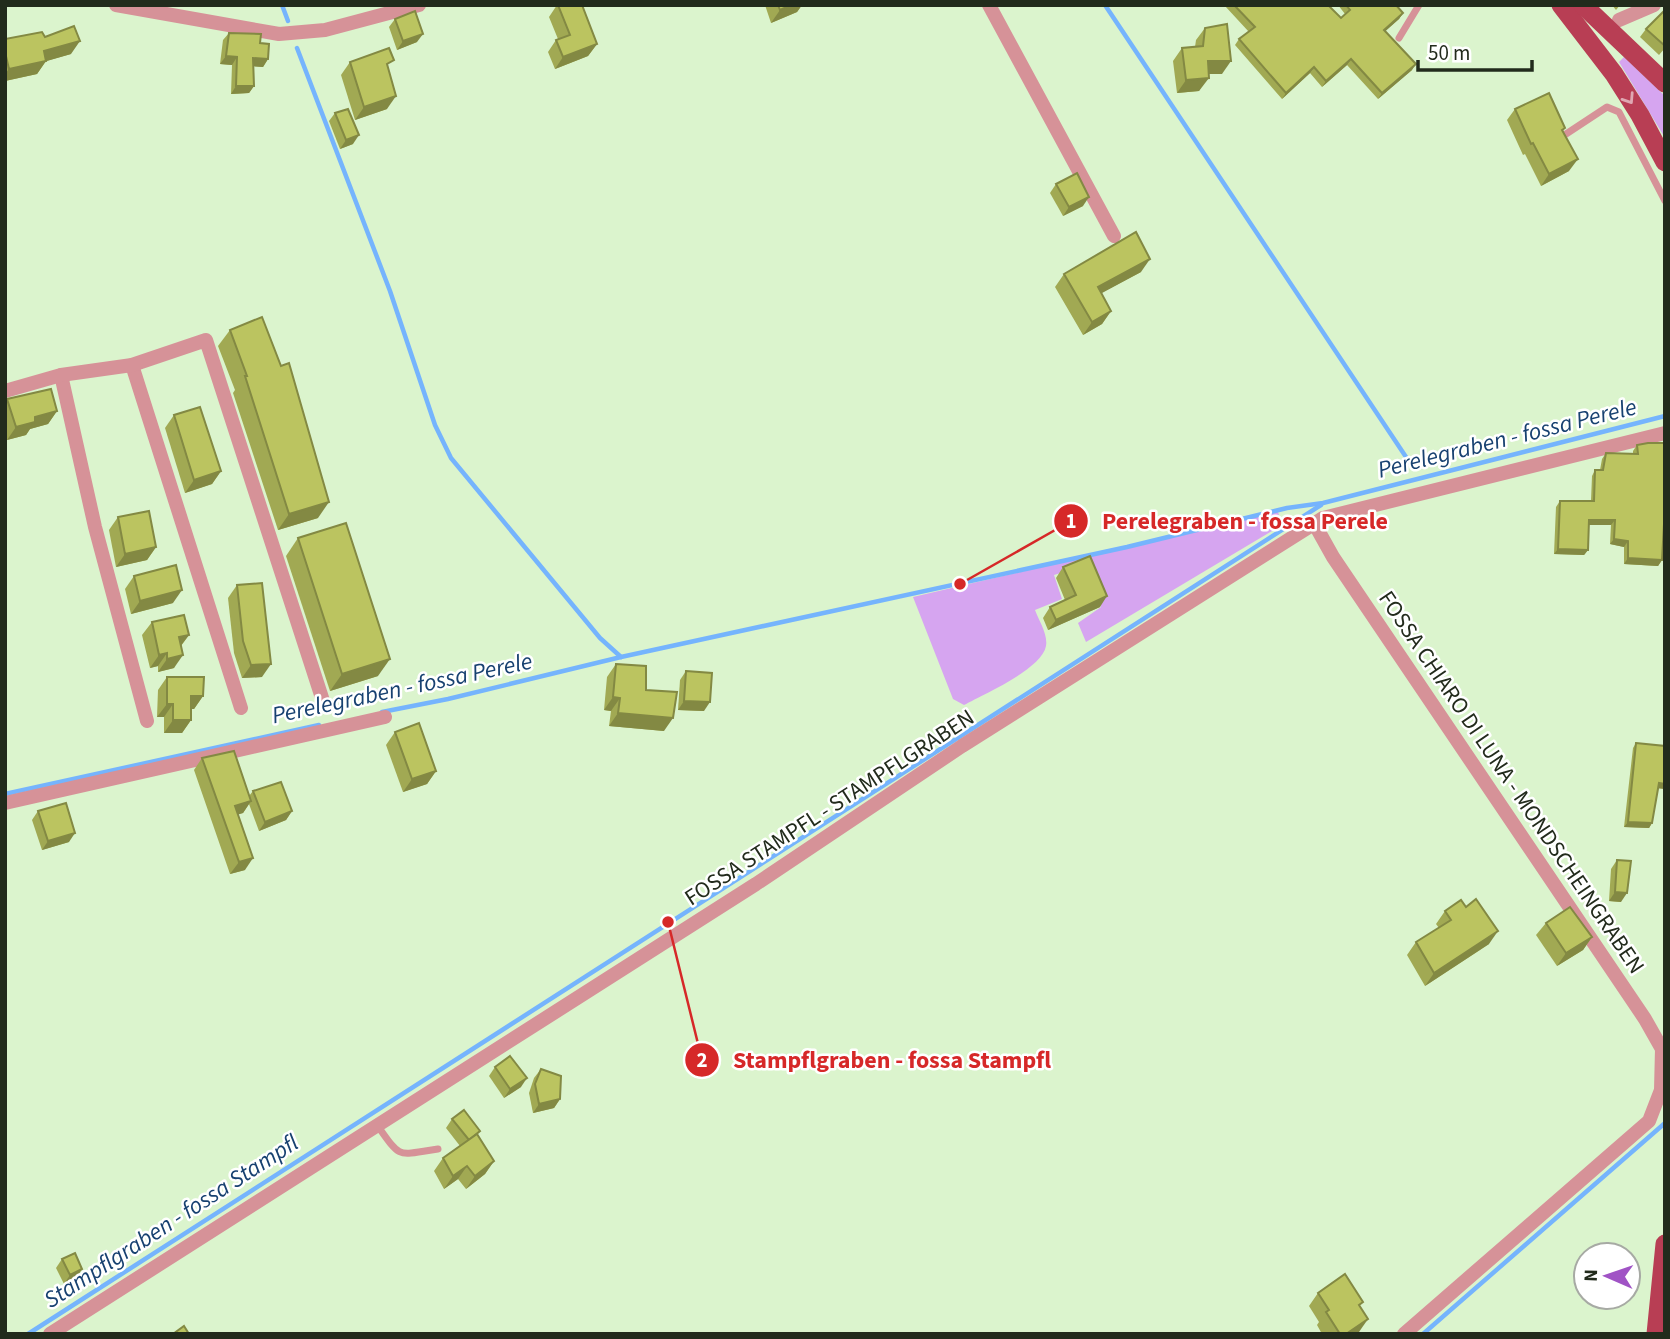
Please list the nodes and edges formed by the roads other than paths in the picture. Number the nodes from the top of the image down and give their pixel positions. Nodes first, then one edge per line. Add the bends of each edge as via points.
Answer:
1 (116, 5) edge
2 (419, 5) edge
3 (989, 5) edge
4 (1419, 5) edge
5 (1561, 5) edge
6 (1583, 5) edge
7 (1654, 5) edge
8 (1619, 20) dead end
9 (1399, 38) dead end
10 (1665, 83) edge
11 (1563, 136) edge
12 (1663, 156) edge
13 (1665, 201) edge
14 (1114, 236) dead end
15 (132, 365) junction
16 (61, 375) junction
17 (5, 391) edge
18 (1665, 433) edge
19 (1314, 523) junction
20 (324, 704) dead end
21 (242, 708) dead end
22 (385, 717) dead end
23 (147, 720) dead end
24 (5, 803) edge
25 (376, 1124) junction
26 (438, 1149) dead end
27 (1665, 1244) edge
28 (50, 1334) edge
29 (1404, 1334) edge
30 (1656, 1334) edge

1 - 2 street via 279,34 325,30
3 - 14 street
4 - 9 lane
5 -> 12 main road via 1614,75
6 - 10 main road
7 - 8 street
11 - 13 lane via 1607,107 1619,112
15 - 16 street
15 - 20 street via 206,340
15 - 21 street
16 - 17 street
16 - 23 street via 95,527
18 - 19 street, FOSSA STAMPFL - STAMPFLGRABEN
19 - 25 street, FOSSA STAMPFL - STAMPFLGRABEN
19 - 29 street, FOSSA CHIARO DI LUNA - MONDSCHEINGRABEN via 1662,1049 1661,1090 1649,1121
22 - 24 street
25 - 26 lane via 396,1152
25 - 28 street, FOSSA STAMPFL - STAMPFLGRABEN
27 - 30 main road

